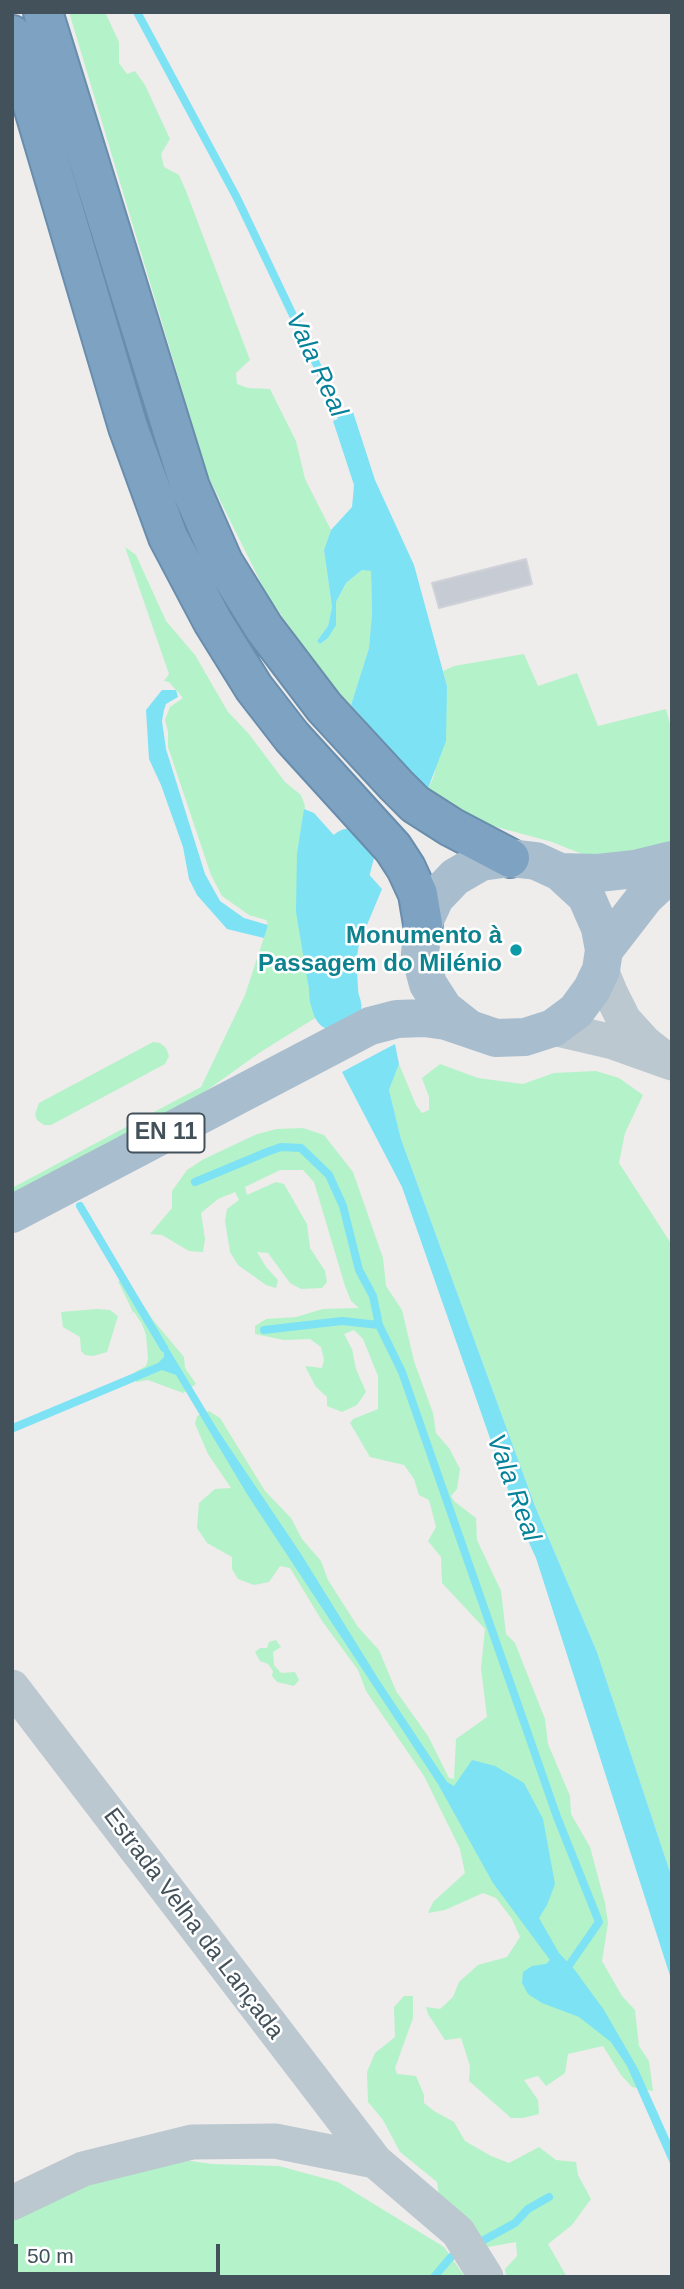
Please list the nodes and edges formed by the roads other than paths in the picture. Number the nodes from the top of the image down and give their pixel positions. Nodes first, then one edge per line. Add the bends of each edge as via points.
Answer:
1 (43, 12) edge
2 (12, 36) edge
3 (510, 858) junction
4 (672, 860) edge
5 (560, 872) junction
6 (672, 872) edge
7 (422, 939) junction
8 (603, 960) junction
9 (370, 1026) junction
10 (468, 1028) junction
11 (554, 1028) junction
12 (671, 1063) edge
13 (12, 1214) edge
14 (12, 1687) edge
15 (375, 2161) junction
16 (12, 2203) edge
17 (486, 2277) edge

1 - 3 highway via 190,487 223,562 264,628 324,707 396,785 415,804
2 - 7 highway via 128,427 168,537 254,688 406,868 418,894
3 - 5 main road, EN 11 via 536,861
3 - 7 main road, EN 11 via 481,862 455,877 435,898
4 - 5 main road, EN 11 via 598,873
5 - 8 main road, EN 11 via 586,896 600,928
6 - 8 main road, EN 11 via 645,897
7 - 9 main road, EN 11 via 408,979
7 - 10 main road, EN 11 via 428,984 444,1009
8 - 11 main road, EN 11 via 592,989 576,1011
8 - 12 street via 610,992 624,1020
9 - 10 main road, EN 11 via 397,1018 424,1018
9 - 13 main road, EN 11
10 - 11 main road, EN 11 via 496,1038 525,1037
11 - 12 street
14 - 15 street, Estrada Velha da Lançada
15 - 16 street via 275,2141 192,2142 83,2169
15 - 17 street, Estrada Velha da Lançada via 458,2232

